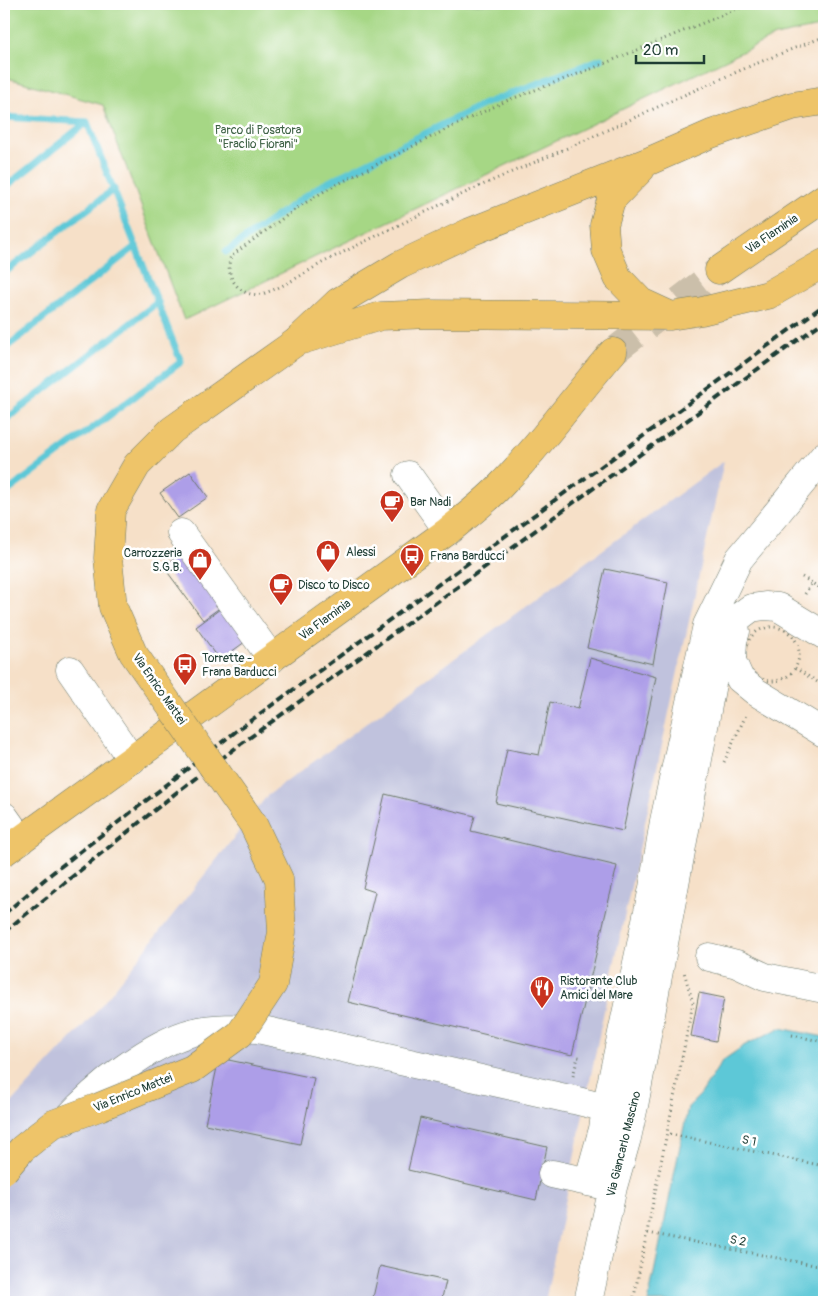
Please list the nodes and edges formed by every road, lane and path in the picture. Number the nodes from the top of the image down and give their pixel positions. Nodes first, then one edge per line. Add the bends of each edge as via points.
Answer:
1 (749, 4) edge
2 (824, 37) edge
3 (824, 101) edge
4 (648, 162) junction
5 (824, 198) edge
6 (824, 263) edge
7 (719, 270) tunnel mouth
8 (670, 316) junction
9 (296, 342) junction
10 (612, 352) tunnel mouth
11 (824, 456) edge
12 (408, 476) dead end
13 (448, 531) junction
14 (181, 533) dead end
15 (802, 577) dead end
16 (812, 583) dead end
17 (741, 615) junction
18 (824, 635) edge
19 (272, 659) junction
20 (795, 668) junction
21 (70, 670) dead end
22 (824, 686) edge
23 (756, 692) junction
24 (824, 733) edge
25 (698, 758) junction
26 (132, 760) junction
27 (4, 816) edge
28 (12, 846) edge
29 (709, 957) dead end
30 (824, 989) edge
31 (693, 1002) dead end
32 (792, 1035) dead end
33 (824, 1042) edge
34 (596, 1105) junction
35 (670, 1134) dead end
36 (824, 1166) edge
37 (4, 1170) edge
38 (552, 1174) dead end
39 (4, 1185) edge
40 (601, 1185) junction
41 (648, 1233) dead end
42 (824, 1266) edge
43 (588, 1302) edge
44 (633, 1302) edge

1 - 2 path via 506,100 326,190 231,256 228,265 230,277 237,288 262,294 452,199
3 - 4 main road via 792,106 711,134
4 - 8 main road via 611,200 604,225 606,250 618,278 641,302
4 - 9 main road via 470,232 400,264 338,302
5 - 7 main road, Via Flaminia
6 - 8 main road via 768,295
8 - 9 main road via 381,316
9 - 37 main road, Via Enrico Mattei, bridge via 172,430 137,465 111,510 108,558 113,607 133,653 253,824 279,879 282,932 274,984 240,1034 192,1069 53,1124 22,1149
10 - 13 main road, Via Flaminia via 505,482
11 - 34 street via 739,559 708,625 664,821 653,888
12 - 13 street
13 - 19 main road, Via Flaminia
14 - 19 street
15 - 16 path
17 - 18 street via 752,608 778,607
17 - 23 street via 733,641 732,661 740,679
17 - 25 street via 728,625 720,640
19 - 26 main road, Via Flaminia
20 - 20 path via 799,651 793,636 786,630 768,627 752,634 744,651 748,669 754,676 772,682 781,680
20 - 22 path
21 - 26 street
23 - 24 street
23 - 25 street via 736,690 723,696 714,711
25 - 40 street, Via Giancarlo Mascino via 633,1114
26 - 28 main road, Via Flaminia
27 - 28 street
29 - 30 street via 737,964 765,977
31 - 44 path
32 - 33 path
34 - 39 street, Via Enrico Mattei via 258,1029 193,1032 167,1042 112,1077
34 - 40 street via 603,1129
35 - 36 path, S 1
38 - 40 street
40 - 43 street, Via Giancarlo Mascino
41 - 42 path, S 2

